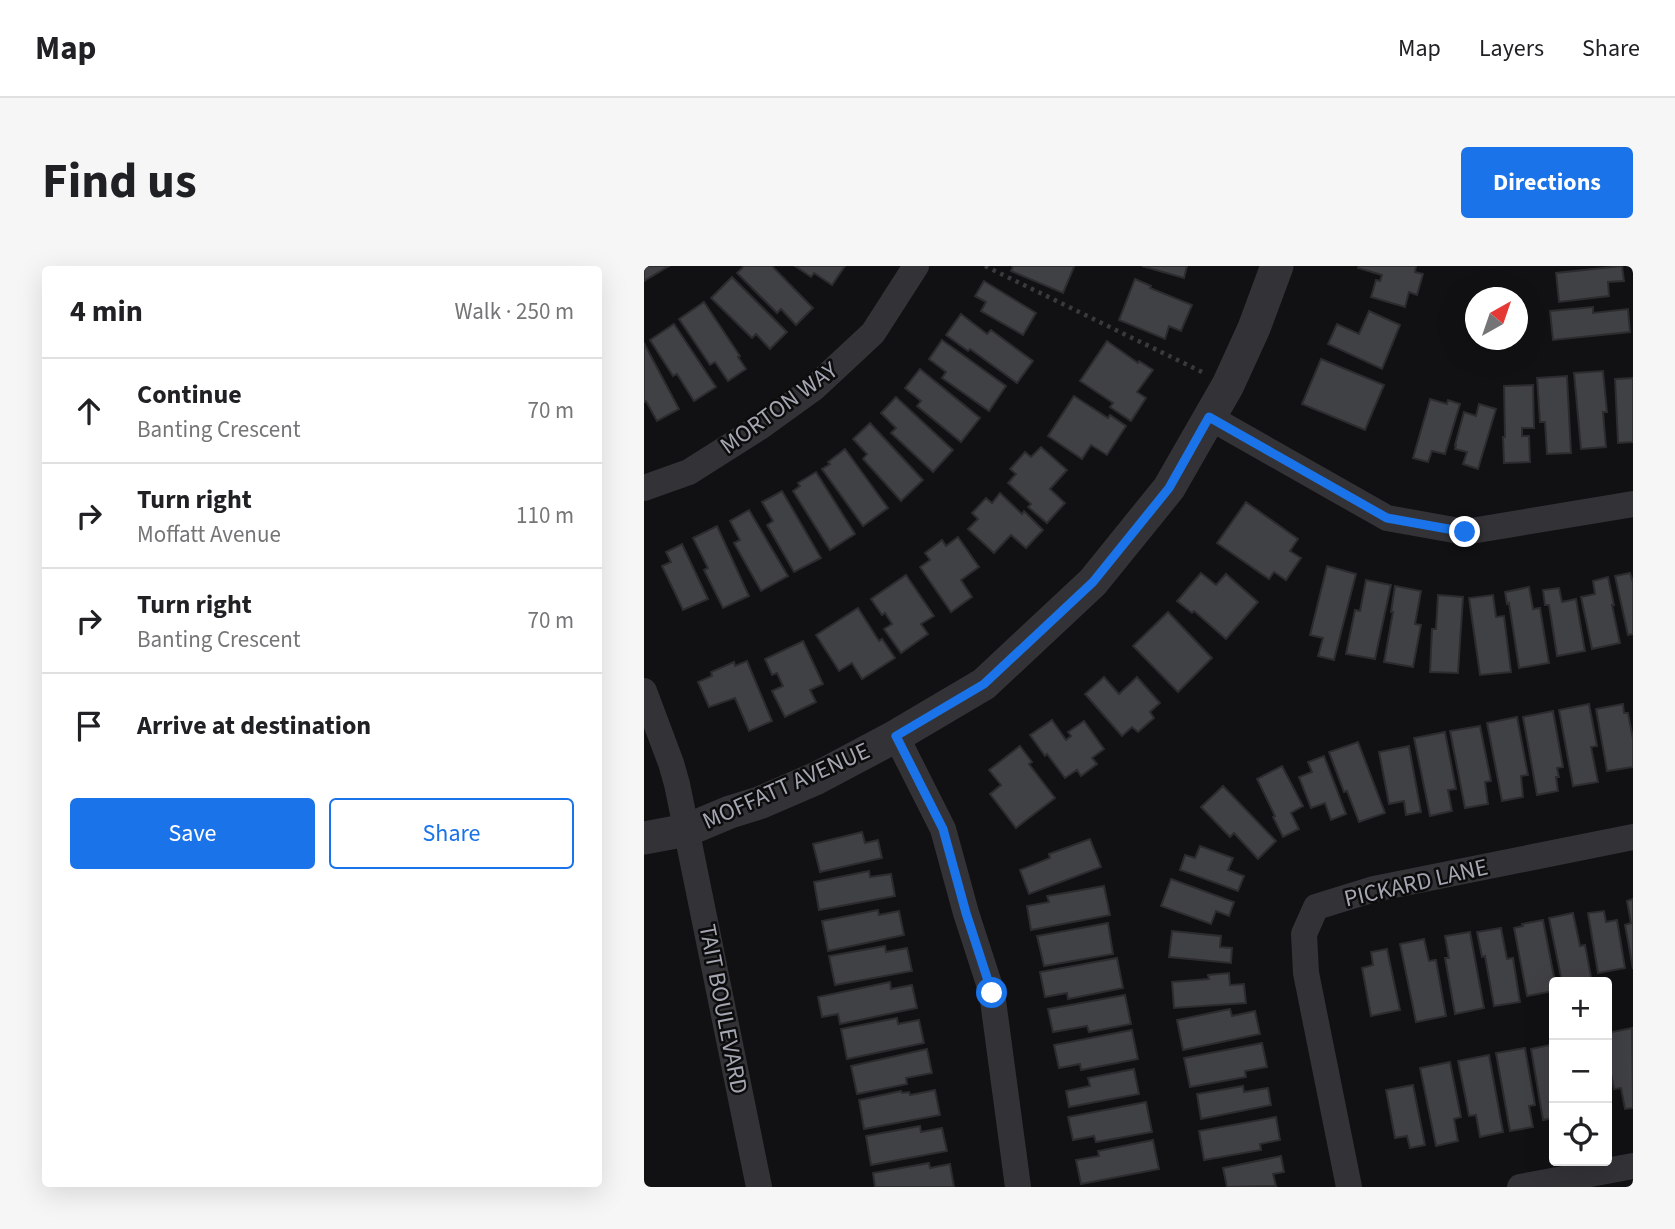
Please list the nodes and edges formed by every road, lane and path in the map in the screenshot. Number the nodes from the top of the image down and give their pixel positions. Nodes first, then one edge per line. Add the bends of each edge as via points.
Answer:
1 (916, 266) edge
2 (985, 266) edge
3 (1277, 266) edge
4 (1228, 385) junction
5 (1209, 417) junction
6 (644, 488) edge
7 (1633, 504) edge
8 (644, 691) edge
9 (896, 736) junction
10 (687, 831) junction
11 (1633, 837) edge
12 (644, 838) edge
13 (1633, 1166) edge
14 (759, 1187) edge
15 (1018, 1187) edge
16 (1349, 1187) edge
17 (1520, 1187) edge

1 - 6 street, MORTON WAY via 873,333 814,388 689,472
2 - 4 path
3 - 4 street, MOFFATT AVENUE
4 - 5 street, MOFFATT AVENUE
5 - 7 street via 1387,518 1465,532
5 - 9 street, MOFFATT AVENUE via 1169,488 1093,582 984,684
8 - 10 street, TAIT BOULEVARD via 671,763
9 - 10 street, MOFFATT AVENUE via 817,778
9 - 15 street via 943,829 992,993
10 - 12 street, MOFFATT AVENUE
10 - 14 street, TAIT BOULEVARD
11 - 16 street, PICKARD LANE via 1374,889 1316,907 1304,934 1306,974
13 - 17 street

